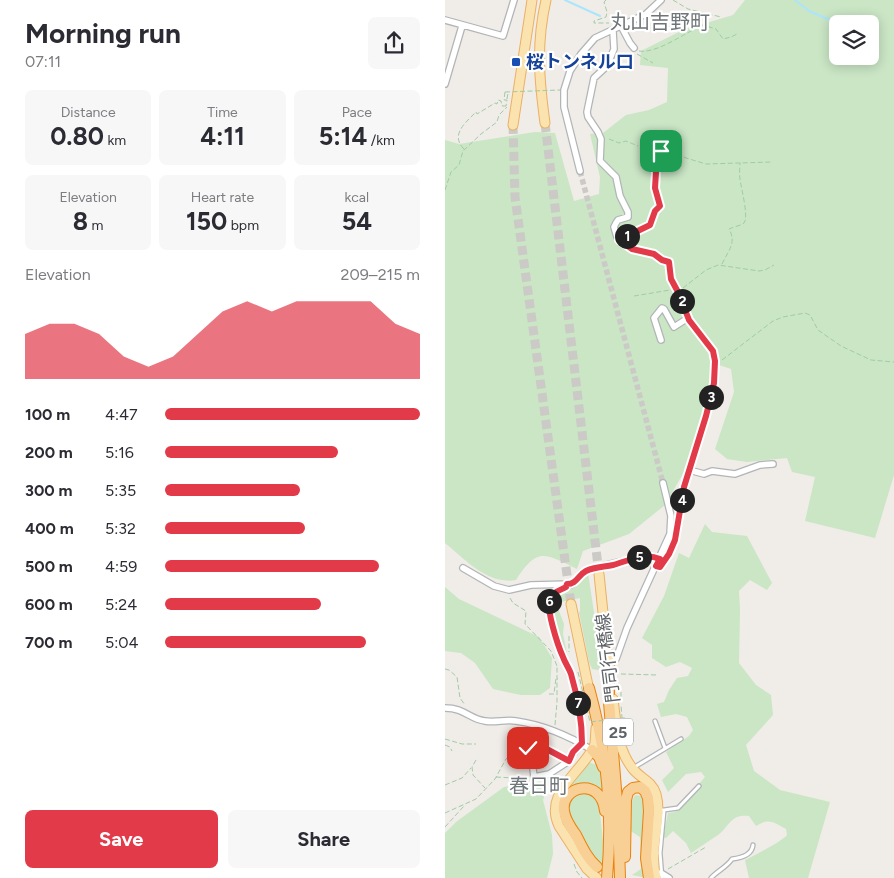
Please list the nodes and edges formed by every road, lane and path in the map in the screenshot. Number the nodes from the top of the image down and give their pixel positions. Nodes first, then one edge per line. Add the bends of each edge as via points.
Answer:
1 (514, 0) edge
2 (533, 0) edge
3 (606, 0) edge
4 (661, 0) edge
5 (673, 0) edge
6 (545, 1) edge
7 (721, 17) dead end
8 (445, 20) edge
9 (462, 26) junction
10 (617, 28) junction
11 (737, 34) dead end
12 (635, 48) junction
13 (448, 62) edge
14 (653, 63) dead end
15 (445, 84) edge
16 (560, 90) dead end
17 (508, 106) dead end
18 (545, 123) tunnel mouth
19 (513, 125) tunnel mouth
20 (601, 140) junction
21 (638, 146) dead end
22 (464, 150) junction
23 (740, 162) junction
24 (772, 162) dead end
25 (580, 171) tunnel mouth
26 (445, 190) edge
27 (619, 240) junction
28 (722, 265) junction
29 (774, 265) dead end
30 (678, 292) junction
31 (635, 296) dead end
32 (688, 318) junction
33 (661, 340) dead end
34 (715, 361) junction
35 (894, 362) edge
36 (773, 464) dead end
37 (689, 470) junction
38 (663, 483) tunnel mouth
39 (660, 559) junction
40 (656, 566) junction
41 (463, 568) dead end
42 (599, 574) tunnel mouth
43 (567, 584) junction
44 (509, 590) junction
45 (571, 604) tunnel mouth
46 (569, 634) dead end
47 (566, 658) junction
48 (557, 666) junction
49 (609, 666) junction
50 (445, 669) edge
51 (578, 672) dead end
52 (621, 674) dead end
53 (658, 675) dead end
54 (558, 678) junction
55 (589, 688) junction
56 (549, 694) dead end
57 (621, 705) dead end
58 (445, 708) edge
59 (469, 708) dead end
60 (622, 718) junction
61 (655, 721) dead end
62 (554, 731) junction
63 (445, 739) edge
64 (681, 739) dead end
65 (582, 743) junction
66 (476, 744) dead end
67 (445, 745) edge
68 (665, 748) junction
69 (452, 750) dead end
70 (592, 750) junction
71 (477, 760) dead end
72 (569, 761) junction
73 (472, 767) junction
74 (632, 768) junction
75 (533, 772) joint
76 (496, 777) junction
77 (445, 786) edge
78 (699, 786) dead end
79 (486, 788) junction
80 (608, 792) junction
81 (464, 805) junction
82 (661, 810) junction
83 (445, 813) edge
84 (445, 827) edge
85 (753, 845) dead end
86 (706, 847) dead end
87 (609, 859) junction
88 (573, 861) dead end
89 (597, 867) dead end
90 (660, 876) edge
91 (583, 878) edge
92 (597, 878) edge
93 (607, 878) edge
94 (621, 878) edge
95 (649, 878) edge
96 (669, 878) edge
97 (711, 878) edge

1 - 9 street via 503,36
2 - 6 street
2 - 19 main road
3 - 10 path via 606,17 594,23 613,24
4 - 10 street via 646,14
5 - 7 path via 688,9
6 - 18 main road via 539,39
8 - 9 street
9 - 13 street
10 - 12 street
10 - 20 street via 607,66 593,78 587,112
10 - 25 street via 589,42 570,71 564,90 565,117
11 - 12 path via 723,39 716,29 703,25 654,50 644,52
12 - 14 path via 638,55
13 - 15 street
16 - 22 path, bridge via 506,92 506,106 498,100 497,104 476,112 461,126 458,135
17 - 22 path via 497,122
20 - 21 path via 611,138
20 - 27 street via 601,161 616,177 628,212 628,217 618,220 614,227
22 - 26 path
23 - 24 path
23 - 27 path via 700,163 671,151 661,151 657,156 655,188 660,206 650,225
23 - 28 path via 746,217 741,225 729,229 733,241
27 - 30 street via 632,249 654,254 669,262 671,279
28 - 29 path via 759,271
28 - 30 path via 706,270
30 - 31 path via 669,290
30 - 32 street
32 - 33 street via 674,327 662,308 654,318
32 - 34 street via 713,351
34 - 35 path via 726,357 773,321 805,313 817,330 836,344 871,360
34 - 37 street via 712,391
36 - 37 street via 735,474 712,471 703,474
37 - 40 street via 675,540 665,562 660,567
38 - 39 street via 671,526
39 - 40 street
39 - 43 street via 642,557 592,568 583,572 575,582
40 - 49 street via 616,659
41 - 44 street via 494,586
42 - 49 main road, 門司行橋線 / 25
43 - 44 street via 531,585
43 - 47 street via 552,593 549,603
44 - 48 path via 513,604 526,611 525,624 551,651
45 - 55 main road, 門司行橋線 / 25
46 - 47 path
47 - 48 path
47 - 65 street via 581,714
48 - 54 path
49 - 74 main road, 門司行橋線 / 25 via 621,747
49 - 94 highway
50 - 59 path via 457,677 459,698
51 - 60 path, bridge via 590,722
52 - 53 path
54 - 56 path via 554,694
54 - 62 path
55 - 70 main road, 門司行橋線 / 25 via 596,731
55 - 80 highway via 603,745
57 - 60 path, bridge
58 - 62 street via 455,708 485,722 516,720
60 - 60 path via 627,738 629,738 625,718
61 - 68 lane
62 - 65 street
63 - 66 path
64 - 68 lane
65 - 70 street
65 - 72 street
67 - 69 path
68 - 74 lane
70 - 80 highway via 601,761
70 - 92 main road, 25 via 558,794 555,814 583,864
71 - 73 path
72 - 75 street via 549,774 534,777
72 - 76 path via 541,746 525,747 506,759
73 - 77 path via 462,778
73 - 79 path via 473,775
74 - 82 main road, 門司行橋線 / 25 via 653,786
75 - 76 path via 513,778
76 - 79 path
78 - 82 lane via 678,808
79 - 81 path via 476,799
80 - 87 highway
81 - 83 path
81 - 84 path
82 - 90 main road, 門司行橋線 / 25 via 653,849
85 - 97 lane via 750,852 732,860
86 - 90 path
87 - 89 highway via 601,796 587,788 575,790 567,797 564,812 587,856
87 - 93 highway
88 - 91 path
90 - 96 street
94 - 95 highway via 626,843 626,796 636,787 645,791 648,798 646,858

